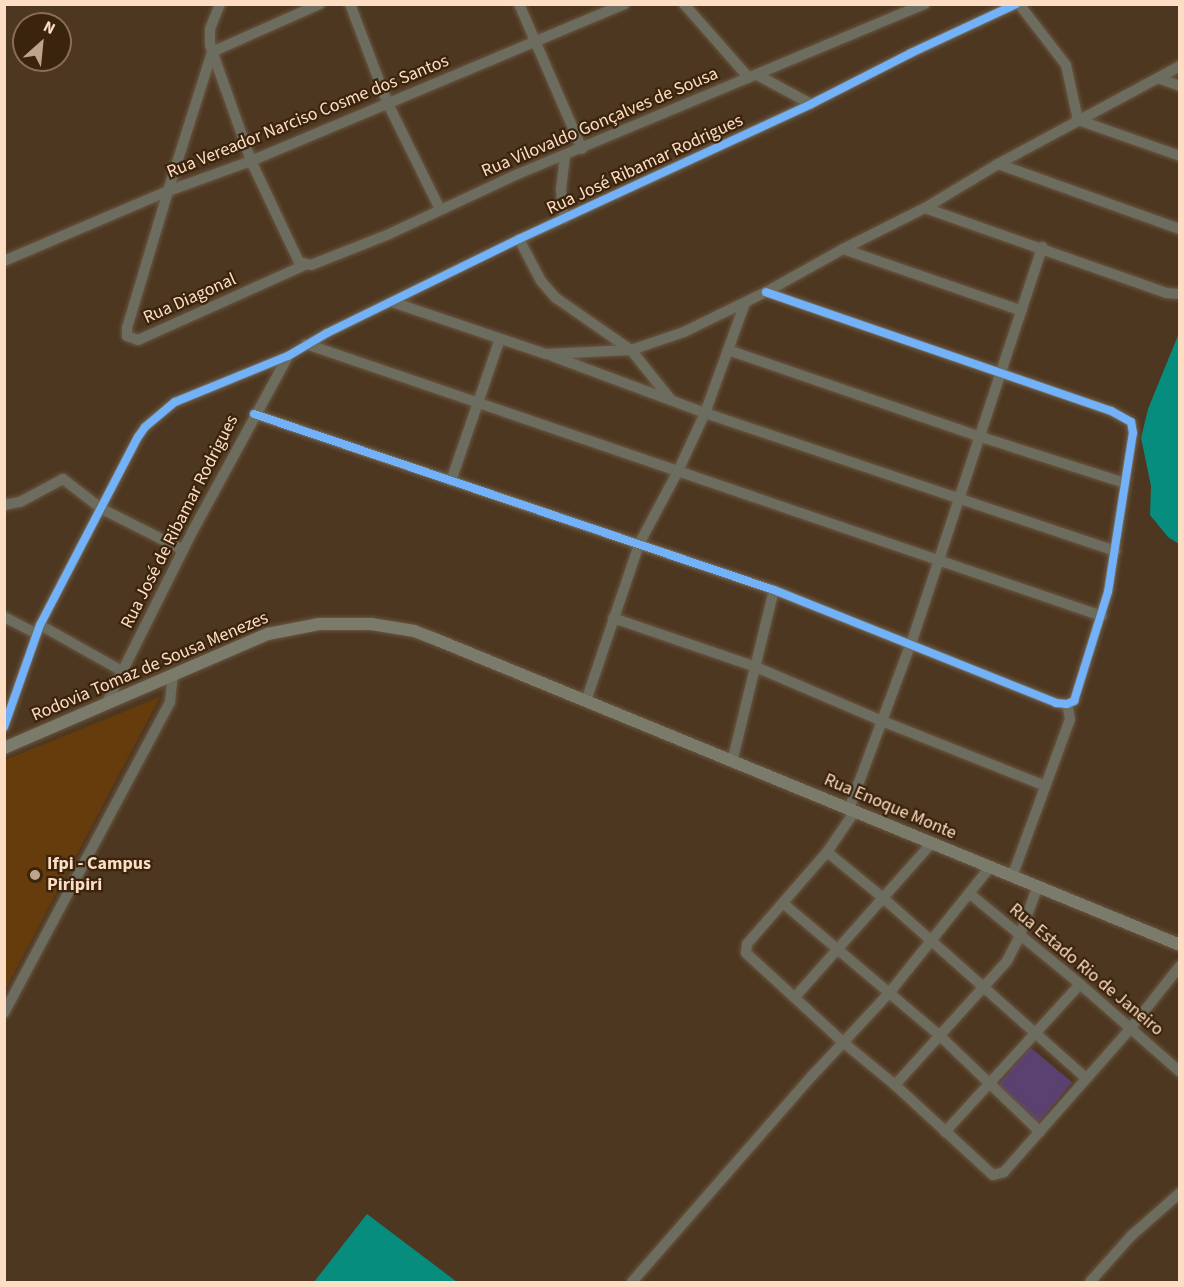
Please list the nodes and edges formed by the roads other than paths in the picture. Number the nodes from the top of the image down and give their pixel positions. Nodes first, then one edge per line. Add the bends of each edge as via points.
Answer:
1 (220, 4) edge
2 (320, 4) edge
3 (350, 4) edge
4 (519, 4) edge
5 (624, 4) edge
6 (684, 4) edge
7 (894, 4) edge
8 (925, 4) edge
9 (1018, 4) edge
10 (908, 11) junction
11 (535, 42) junction
12 (212, 52) junction
13 (1179, 66) edge
14 (754, 77) junction
15 (1158, 78) junction
16 (1179, 86) edge
17 (388, 104) junction
18 (811, 104) junction
19 (1078, 120) junction
20 (582, 148) junction
21 (565, 156) junction
22 (1179, 156) edge
23 (251, 161) junction
24 (998, 164) junction
25 (168, 191) junction
26 (925, 208) junction
27 (440, 209) junction
28 (564, 219) junction
29 (1179, 229) edge
30 (519, 239) junction
31 (1042, 247) junction
32 (843, 249) junction
33 (4, 261) edge
34 (305, 265) junction
35 (766, 292) junction
36 (1179, 294) edge
37 (392, 302) junction
38 (745, 303) junction
39 (1022, 311) junction
40 (500, 339) junction
41 (306, 344) junction
42 (631, 350) junction
43 (728, 350) junction
44 (546, 354) junction
45 (288, 356) junction
46 (1002, 374) junction
47 (671, 400) junction
48 (477, 402) junction
49 (705, 413) junction
50 (254, 414) junction
51 (981, 437) junction
52 (678, 471) junction
53 (451, 480) junction
54 (1125, 483) junction
55 (960, 498) junction
56 (4, 505) edge
57 (102, 509) junction
58 (639, 544) junction
59 (183, 550) junction
60 (1115, 551) junction
61 (939, 560) junction
62 (774, 590) junction
63 (1102, 616) junction
64 (4, 617) edge
65 (613, 618) junction
66 (38, 629) junction
67 (910, 644) junction
68 (756, 667) junction
69 (122, 671) junction
70 (173, 674) junction
71 (9, 699) edge
72 (586, 701) junction
73 (106, 704) junction
74 (1067, 704) junction
75 (882, 721) junction
76 (4, 727) edge
77 (4, 748) edge
78 (732, 762) junction
79 (1046, 786) junction
80 (852, 810) junction
81 (931, 844) junction
82 (827, 852) junction
83 (990, 867) junction
84 (1012, 878) junction
85 (1037, 888) junction
86 (970, 894) junction
87 (882, 897) junction
88 (784, 904) junction
89 (1020, 935) junction
90 (930, 940) junction
91 (1179, 945) edge
92 (837, 947) junction
93 (1179, 966) edge
94 (1080, 984) junction
95 (983, 987) junction
96 (890, 992) junction
97 (795, 997) junction
98 (4, 1013) edge
99 (1130, 1029) junction
100 (1037, 1033) junction
101 (939, 1035) junction
102 (844, 1043) junction
103 (1179, 1072) edge
104 (1086, 1078) junction
105 (895, 1085) junction
106 (990, 1086) junction
107 (945, 1132) junction
108 (1040, 1132) junction
109 (1179, 1193) edge
110 (632, 1282) edge
111 (1090, 1282) edge

1 - 12 street via 210,28
2 - 12 street
3 - 17 street
4 - 11 street
5 - 11 street, Rua Vereador Narciso Cosme dos Santos
6 - 14 street
7 - 10 street
8 - 10 street, Rua Vilovaldo Gonçalves de Sousa
9 - 18 street, Rua José Ribamar Rodrigues via 911,52
9 - 19 street via 1066,65
10 - 14 street, Rua Vilovaldo Gonçalves de Sousa
11 - 17 street, Rua Vereador Narciso Cosme dos Santos
11 - 20 street
12 - 23 street
12 - 25 street
13 - 15 street
14 - 18 street
14 - 20 street, Rua Vilovaldo Gonçalves de Sousa
15 - 16 street
15 - 19 street
17 - 23 street, Rua Vereador Narciso Cosme dos Santos
17 - 27 street
18 - 28 street, Rua José Ribamar Rodrigues
19 - 22 street
19 - 24 street
20 - 21 street, Rua Vilovaldo Gonçalves de Sousa
21 - 27 street, Rua Vilovaldo Gonçalves de Sousa
21 - 28 street via 561,189
23 - 25 street, Rua Vereador Narciso Cosme dos Santos
23 - 34 street via 294,253
24 - 26 street
24 - 29 street
25 - 33 street, Rua Vereador Narciso Cosme dos Santos
25 - 34 street, Rua Diagonal via 127,328 128,336 135,340
26 - 31 street
26 - 32 street
27 - 34 street, Rua Vilovaldo Gonçalves de Sousa via 336,257
28 - 30 street, Rua José Ribamar Rodrigues
30 - 37 street, Rua José Ribamar Rodrigues
30 - 42 street via 541,281 556,298
31 - 36 street via 1166,293
31 - 39 street
32 - 35 street
32 - 39 street
35 - 38 street
35 - 46 street
37 - 40 street
37 - 41 street, Rua José Ribamar Rodrigues
38 - 42 street via 684,332
38 - 43 street
39 - 46 street
40 - 44 street
40 - 48 street
41 - 45 street, Rua José Ribamar Rodrigues
41 - 48 street
42 - 44 street
42 - 47 street
43 - 49 street
43 - 51 street
44 - 47 street
45 - 50 street, Rua José de Ribamar Rodrigues
45 - 57 street via 175,402 157,416 138,437
46 - 51 street
46 - 54 street via 1131,422 1133,433
47 - 49 street
48 - 52 street
48 - 53 street
49 - 52 street
49 - 55 street
50 - 53 street
50 - 59 street, Rua José de Ribamar Rodrigues
51 - 54 street
51 - 55 street
52 - 58 street
52 - 61 street
53 - 58 street
54 - 60 street
55 - 60 street
55 - 61 street
56 - 57 street via 63,479
57 - 59 street
57 - 66 street
58 - 62 street
58 - 65 street
59 - 69 street, Rua José de Ribamar Rodrigues
60 - 63 street
61 - 63 street
61 - 67 street
62 - 67 street
62 - 68 street
63 - 74 street via 1076,697
64 - 66 street
65 - 68 street
65 - 72 street
66 - 69 street
66 - 71 street
67 - 74 street
67 - 75 street
68 - 75 street
68 - 78 street
69 - 73 street, Rua José de Ribamar Rodrigues
70 - 72 main road, Rodovia Tomaz de Sousa Menezes via 268,634 319,624 371,624 414,631
70 - 73 main road, Rodovia Tomaz de Sousa Menezes
70 - 98 street via 170,702
71 - 76 street
72 - 78 main road, Rua Enoque Monte
73 - 77 main road, Rodovia Tomaz de Sousa Menezes
74 - 79 street via 1070,719
75 - 79 street
75 - 80 street
78 - 80 main road, Rua Enoque Monte
79 - 84 street
80 - 81 main road, Rua Enoque Monte
80 - 82 street
81 - 83 main road, Rua Enoque Monte
81 - 87 street
82 - 87 street
82 - 88 street
83 - 84 main road, Rua Enoque Monte
83 - 86 street
84 - 85 main road, Rua Enoque Monte
85 - 89 street
85 - 91 main road, Rua Enoque Monte
86 - 89 street, Rua Estado Rio de Janeiro
86 - 90 street
87 - 90 street
87 - 92 street
88 - 92 street
88 - 97 street via 746,949 750,958
89 - 94 street, Rua Estado Rio de Janeiro
89 - 95 street via 1007,961
90 - 95 street
90 - 96 street
92 - 96 street
92 - 97 street
93 - 99 street
94 - 99 street, Rua Estado Rio de Janeiro
94 - 100 street
95 - 100 street
95 - 101 street
96 - 101 street
96 - 102 street
97 - 102 street
99 - 103 street, Rua Estado Rio de Janeiro
99 - 104 street
100 - 104 street
100 - 106 street
101 - 105 street
101 - 106 street
102 - 105 street
102 - 110 street
104 - 108 street
105 - 107 street
106 - 107 street
106 - 108 street
107 - 108 street via 996,1176
109 - 111 street via 1131,1236

